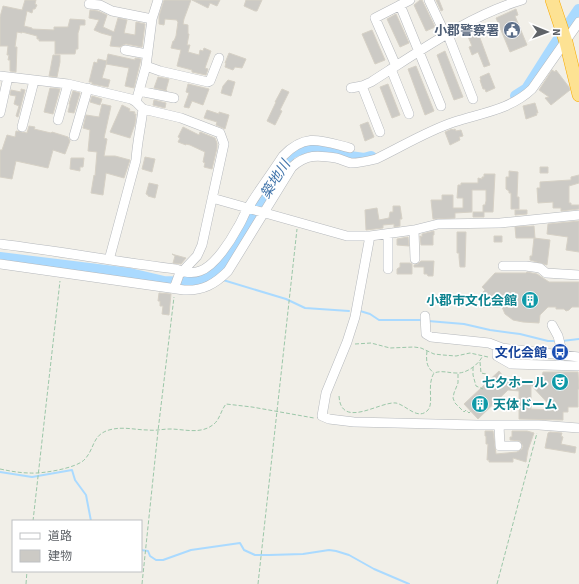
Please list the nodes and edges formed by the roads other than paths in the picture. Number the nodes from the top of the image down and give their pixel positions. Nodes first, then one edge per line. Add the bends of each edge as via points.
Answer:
1 (158, 0) edge
2 (410, 0) edge
3 (429, 0) edge
4 (522, 0) edge
5 (552, 0) edge
6 (89, 4) dead end
7 (400, 5) junction
8 (152, 19) junction
9 (579, 22) edge
10 (447, 35) junction
11 (566, 42) junction
12 (126, 50) dead end
13 (420, 51) junction
14 (147, 54) junction
15 (219, 58) dead end
16 (146, 66) junction
17 (394, 68) junction
18 (4, 77) edge
19 (34, 80) junction
20 (68, 84) junction
21 (362, 86) junction
22 (88, 88) junction
23 (351, 88) dead end
24 (139, 92) junction
25 (579, 95) edge
26 (174, 98) dead end
27 (473, 99) dead end
28 (136, 102) junction
29 (441, 106) dead end
30 (143, 109) junction
31 (0, 113) edge
32 (409, 114) dead end
33 (58, 120) dead end
34 (22, 127) dead end
35 (380, 132) dead end
36 (74, 136) dead end
37 (350, 148) dead end
38 (212, 198) junction
39 (249, 208) junction
40 (264, 213) junction
41 (579, 215) edge
42 (414, 230) junction
43 (388, 234) junction
44 (370, 236) junction
45 (0, 244) edge
46 (414, 259) dead end
47 (109, 260) junction
48 (0, 264) edge
49 (503, 266) dead end
50 (388, 269) dead end
51 (181, 274) junction
52 (579, 275) edge
53 (175, 287) junction
54 (425, 316) dead end
55 (552, 325) dead end
56 (497, 346) junction
57 (564, 355) junction
58 (579, 357) edge
59 (579, 366) edge
60 (499, 425) junction
61 (579, 428) edge
62 (517, 446) dead end

1 - 8 street
2 - 7 street
3 - 10 street
4 - 10 street via 489,11
5 - 11 highway
6 - 8 street
7 - 13 street
7 - 17 street via 375,18
8 - 14 street
9 - 11 street
10 - 13 street
10 - 27 street
11 - 25 highway
11 - 40 street via 532,90 500,109 454,122 376,159 351,163 336,158 310,156 300,160 292,167
12 - 14 street
13 - 17 street
13 - 29 street
14 - 16 street
15 - 16 street via 208,82
16 - 24 street
17 - 21 street
17 - 32 street
18 - 19 street
18 - 31 street
19 - 20 street
19 - 34 street
20 - 22 street
20 - 33 street
21 - 23 street
21 - 35 street
22 - 28 street
22 - 36 street
24 - 26 street
24 - 28 street
28 - 30 street
30 - 38 street via 181,118 220,133 224,144
30 - 47 street via 136,160
37 - 39 street via 313,140 297,144 283,156
38 - 39 street
38 - 51 street via 198,256
39 - 40 street
39 - 51 street via 211,264 201,271
40 - 44 street via 346,236
40 - 53 street via 228,271 218,282 194,290
41 - 42 street via 500,223 438,224
42 - 43 street
42 - 46 street
43 - 44 street
43 - 50 street
44 - 60 street via 355,316 326,393 322,416 354,422
45 - 47 street
47 - 51 street via 176,270
48 - 53 street
49 - 52 street via 526,266 540,268 546,273
51 - 53 street
54 - 56 street via 426,334 431,337
55 - 57 street
56 - 57 street
56 - 59 street via 497,356 511,364
57 - 58 street
60 - 61 street
60 - 62 street via 500,446

